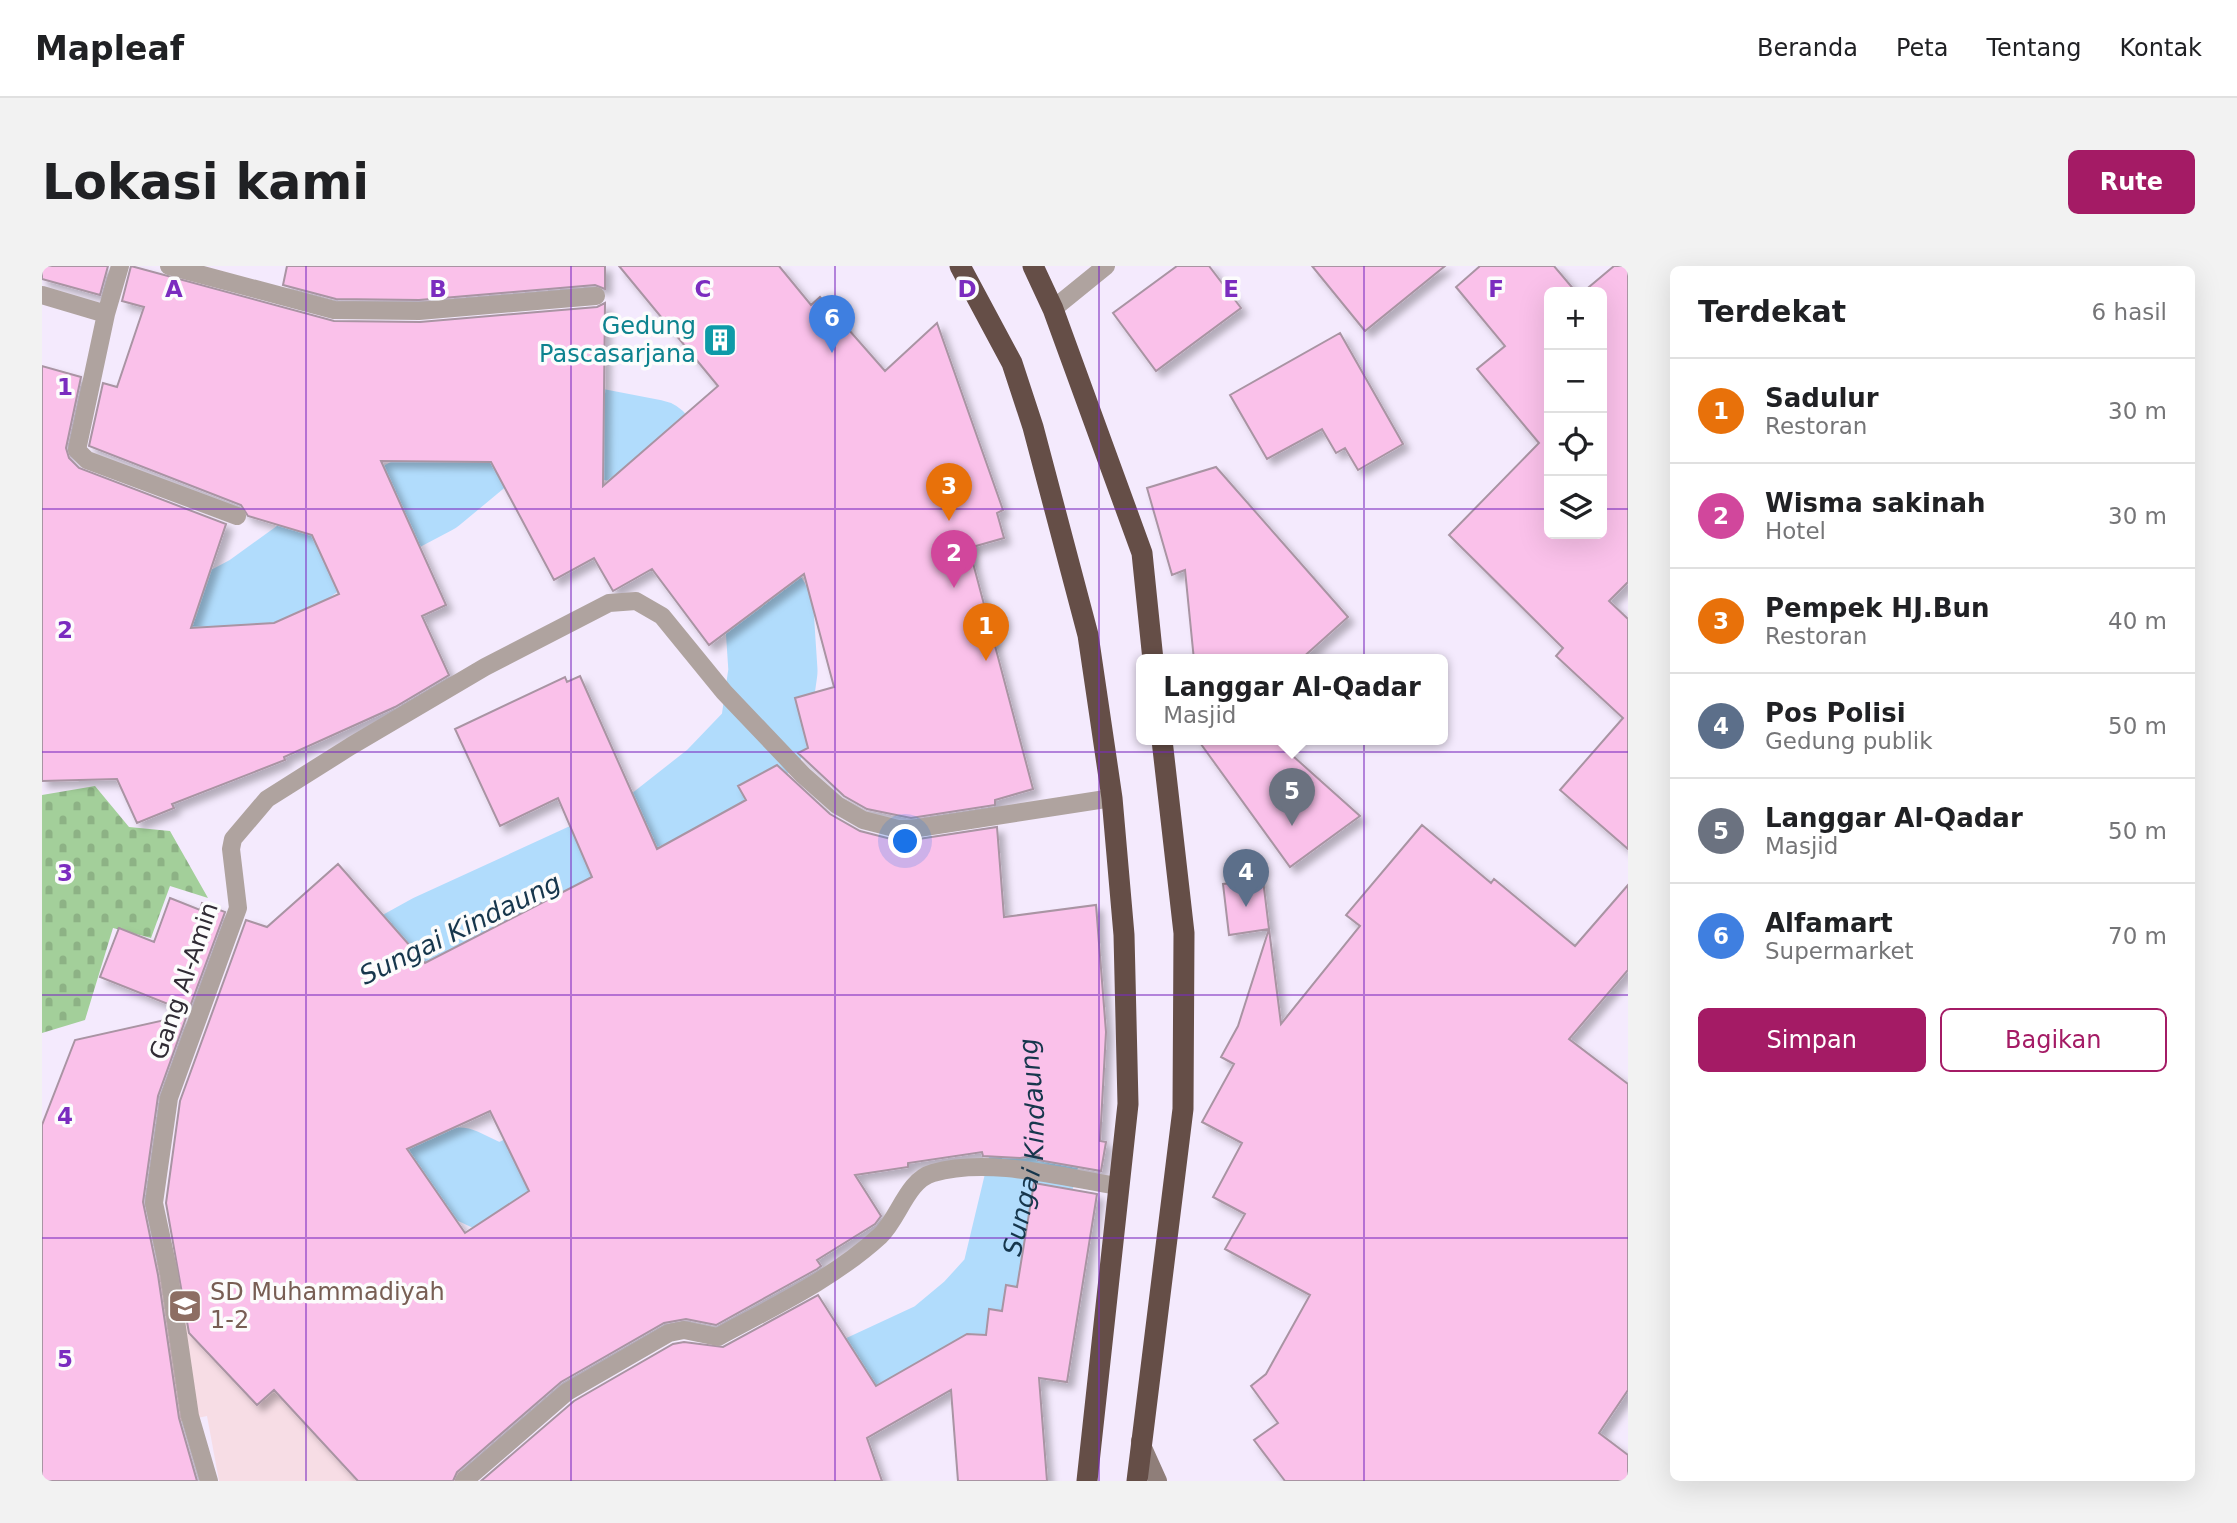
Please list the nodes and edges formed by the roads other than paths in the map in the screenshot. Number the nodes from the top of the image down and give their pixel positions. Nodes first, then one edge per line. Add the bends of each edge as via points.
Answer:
1 (120, 266) edge
2 (169, 266) edge
3 (960, 266) edge
4 (1034, 266) edge
5 (1106, 266) edge
6 (42, 295) edge
7 (596, 296) dead end
8 (1053, 309) junction
9 (106, 314) junction
10 (237, 516) dead end
11 (1152, 654) edge
12 (1163, 745) edge
13 (1112, 798) junction
14 (1118, 1186) junction
15 (1140, 1441) junction
16 (209, 1481) edge
17 (464, 1481) edge
18 (1087, 1481) edge
19 (1137, 1481) edge
20 (1158, 1481) edge

1 - 9 street
2 - 7 street via 334,310 419,311
3 - 13 highway via 1012,363 1033,427 1088,635
4 - 8 highway
5 - 8 street
6 - 9 street
8 - 11 highway via 1142,553
9 - 10 street via 77,450 87,460
12 - 15 highway via 1184,933 1183,1109
13 - 14 highway via 1124,935 1128,1104
13 - 16 street, Gang Al-Amin via 898,828 863,820 837,805 803,775 724,692 662,616 636,601 608,603 485,667 267,799 233,839 238,908 169,1098 154,1203 190,1416
14 - 17 street via 975,1166 932,1173 918,1181 881,1236 815,1284 718,1338 684,1330 669,1333 567,1392
14 - 18 highway
15 - 19 highway
15 - 20 street

